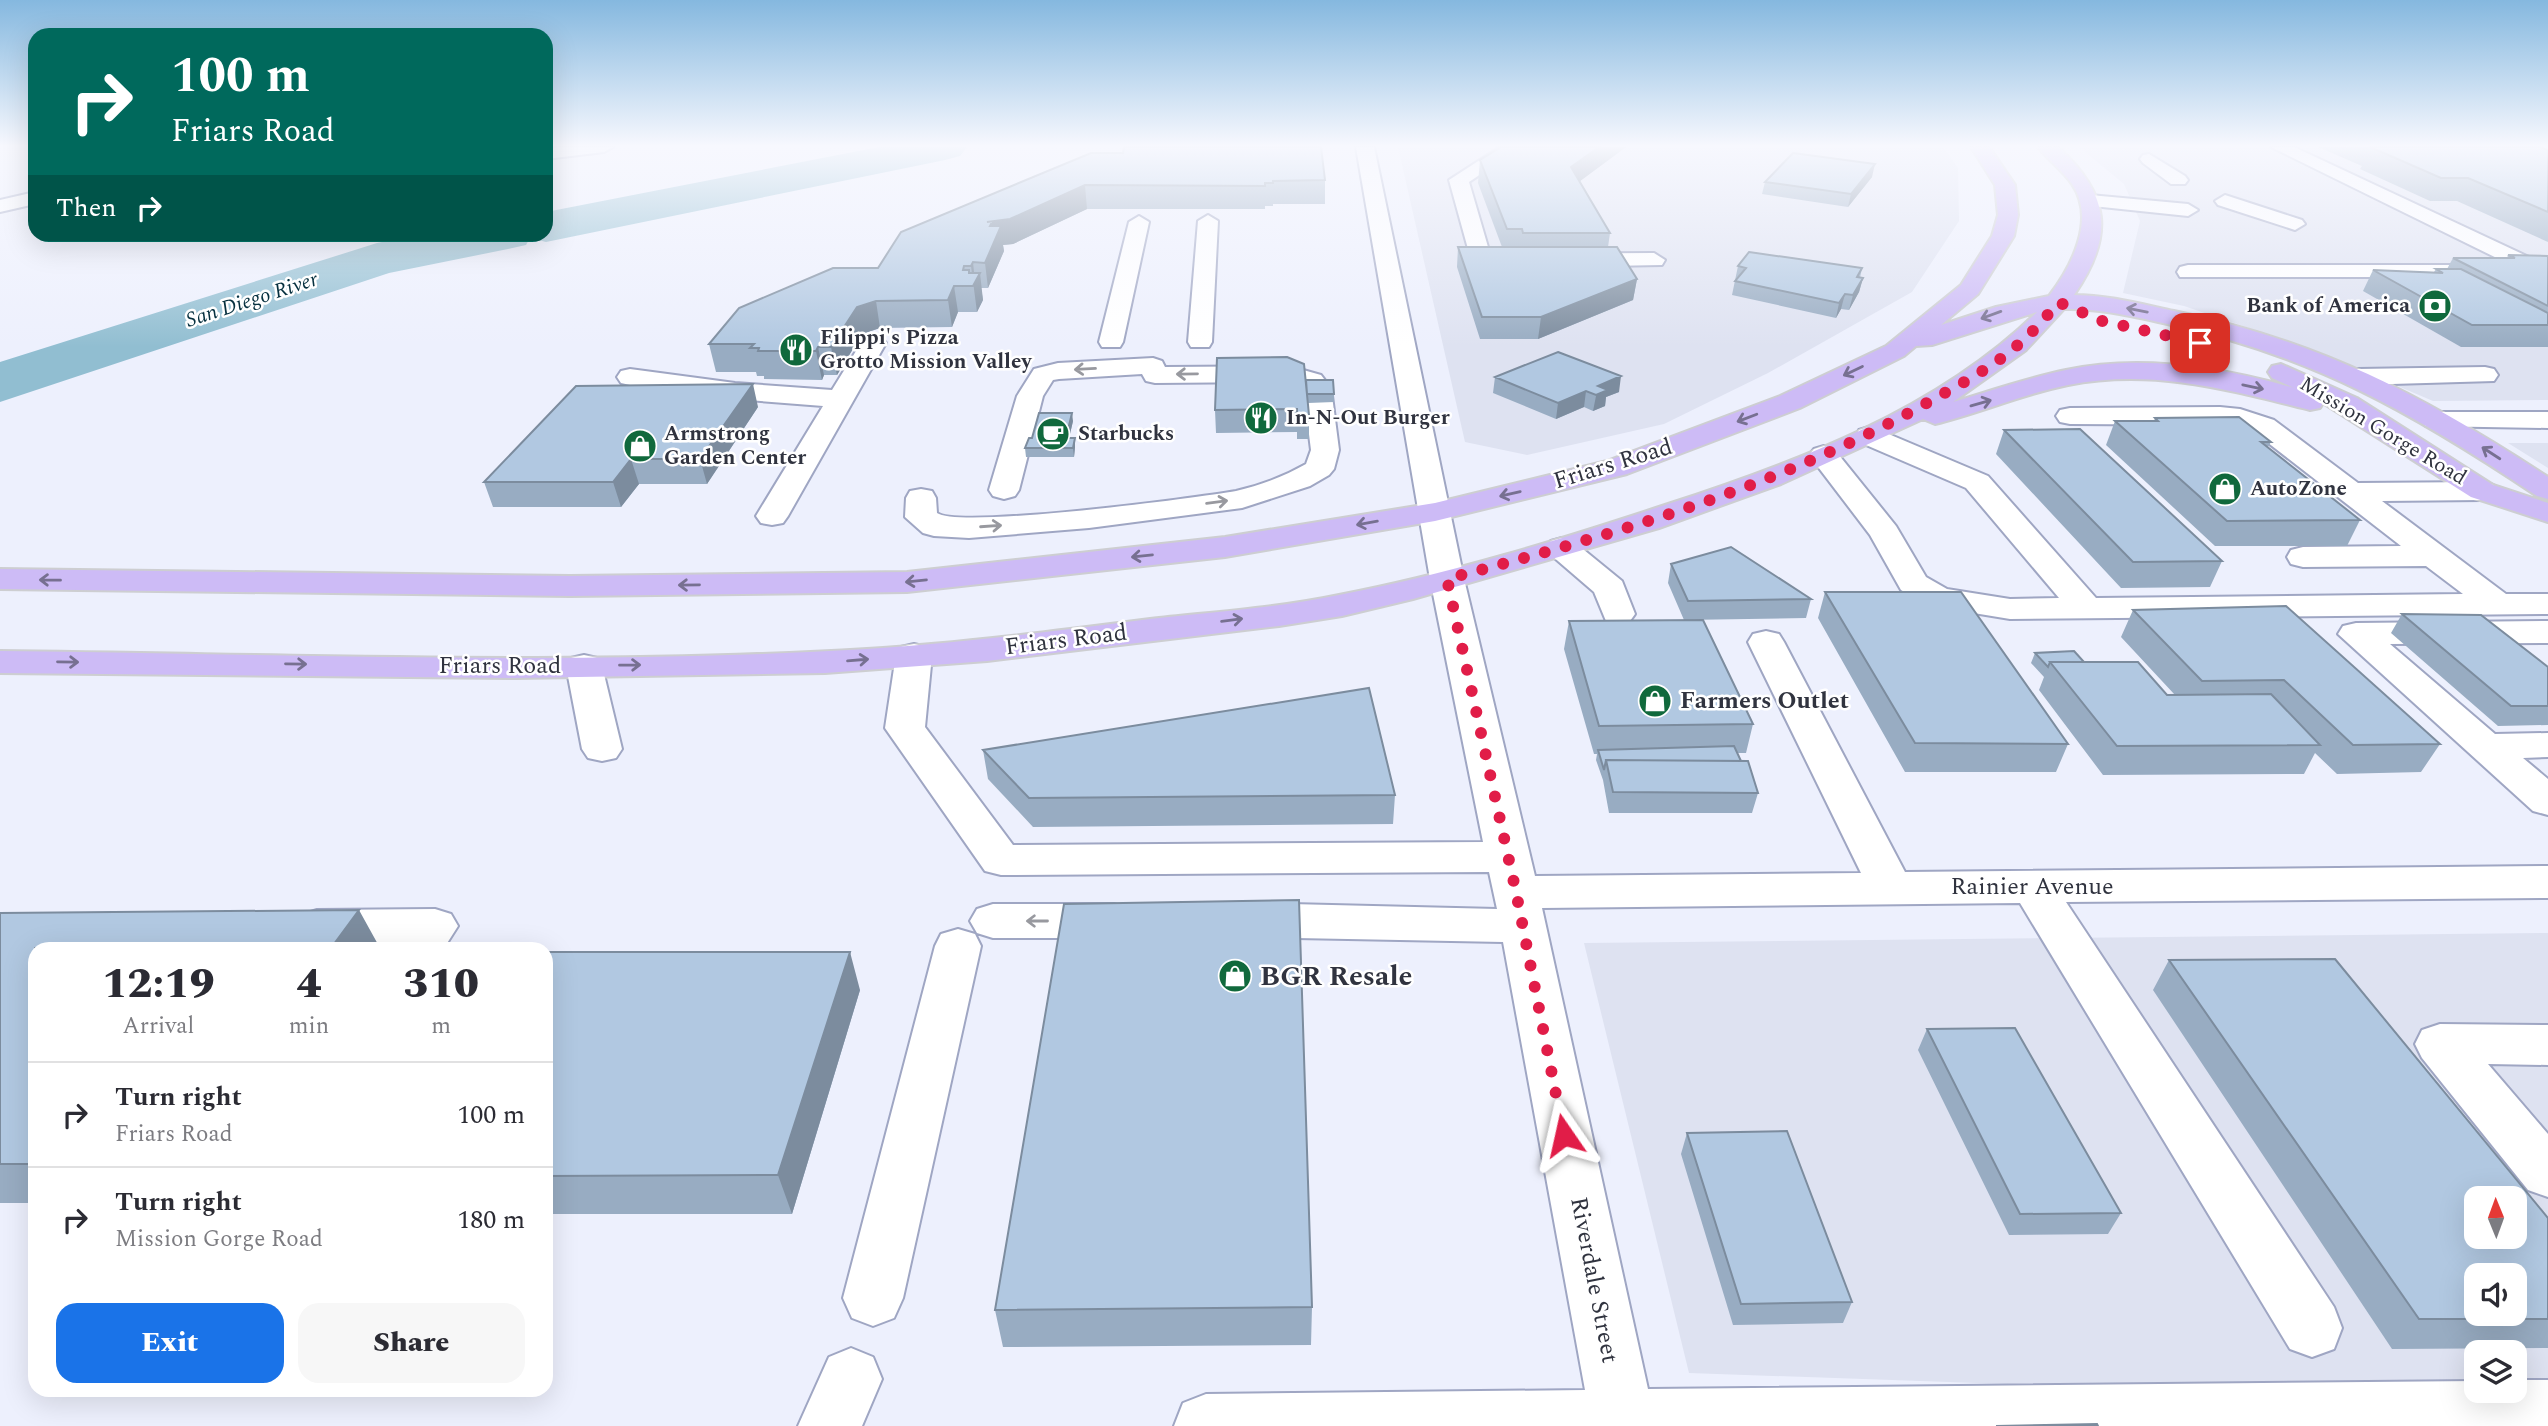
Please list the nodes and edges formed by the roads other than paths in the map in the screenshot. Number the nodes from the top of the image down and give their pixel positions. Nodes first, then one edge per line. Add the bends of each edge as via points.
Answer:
1 (1378, 214) edge
2 (1468, 214) edge
3 (2008, 214) edge
4 (2090, 214) edge
5 (2263, 214) edge
6 (2420, 214) edge
7 (1209, 221) edge
8 (1139, 222) edge
9 (2295, 224) dead end
10 (1654, 260) dead end
11 (2008, 268) junction
12 (2188, 272) dead end
13 (2058, 302) junction
14 (1111, 342) dead end
15 (1200, 342) dead end
16 (873, 343) edge
17 (1895, 351) junction
18 (2485, 375) dead end
19 (631, 377) dead end
20 (2358, 377) junction
21 (840, 398) junction
22 (2070, 416) dead end
23 (2437, 420) junction
24 (2548, 420) edge
25 (2377, 423) junction
26 (1869, 436) junction
27 (1824, 455) junction
28 (1004, 490) dead end
29 (2548, 490) edge
30 (2483, 491) junction
31 (2352, 492) junction
32 (921, 498) dead end
33 (1435, 512) junction
34 (2548, 513) edge
35 (772, 516) dead end
36 (1562, 548) junction
37 (2435, 556) junction
38 (2303, 557) edge
39 (0, 579) edge
40 (1447, 579) junction
41 (2497, 604) junction
42 (2087, 609) junction
43 (1618, 614) dead end
44 (2544, 628) edge
45 (1766, 642) dead end
46 (914, 655) junction
47 (0, 662) edge
48 (584, 666) junction
49 (2548, 745) edge
50 (2484, 746) junction
51 (602, 749) dead end
52 (2548, 801) edge
53 (2033, 887) junction
54 (1891, 888) junction
55 (2542, 889) edge
56 (1515, 891) junction
57 (272, 928) edge
58 (424, 942) edge
59 (2548, 1045) edge
60 (2548, 1173) edge
61 (873, 1298) dead end
62 (2312, 1328) dead end
63 (2548, 1412) edge
64 (2149, 1421) edge
65 (1623, 1424) edge
66 (1206, 1426) edge

1 - 33 street, Riverdale Street
2 - 10 street via 1478,251 1502,261
3 - 11 main road
4 - 13 main road via 2090,233 2079,269
5 - 9 street
6 - 12 street via 2543,272
7 - 15 street
8 - 14 street
11 - 13 main road
11 - 17 main road, Friars Road via 1969,289
13 -> 17 main road via 2004,310
20 -> 13 main road, Mission Gorge Road via 2198,322 2114,305
13 - 25 main road, Mission Gorge Road via 2102,321 2181,337 2239,356 2290,376
13 - 26 main road, Friars Road via 2037,329 2000,362
16 - 21 street
17 -> 33 main road, Friars Road via 1790,402 1617,468
18 - 20 street
19 - 21 street via 735,391
20 - 23 main road, Mission Gorge Road
21 - 35 street
22 - 31 street via 2240,417 2276,433
23 - 24 street
29 -> 23 main road, Mission Gorge Road
26 -> 25 main road via 2067,377 2140,372 2248,385
25 - 30 main road, Mission Gorge Road
26 - 27 main road, Friars Road
26 - 42 street via 1977,482
27 - 36 main road, Friars Road via 1769,479
27 - 42 street via 1885,533 1913,583 1937,598 2010,609
32 -> 28 street via 921,517 934,526 1089,519 1242,499 1319,469 1325,450 1318,388 1312,381 1289,374 1058,370 1043,375 1030,396
30 - 31 street
30 - 34 main road, Mission Gorge Road
31 - 37 street
33 -> 39 main road, Friars Road via 1225,547 907,582 570,586
33 - 40 street, Riverdale Street
36 - 40 main road, Friars Road
36 - 43 street via 1610,588
37 - 38 street
37 - 41 street
46 -> 40 main road, Friars Road via 1024,646 1326,608
40 - 56 street, Riverdale Street
41 - 42 street
41 - 44 street
44 - 50 street via 2356,634
45 - 54 street
48 -> 46 main road, Friars Road via 828,662
46 - 56 street via 905,728 1001,860
47 -> 48 main road, Friars Road
48 - 51 street
49 - 50 street
50 - 52 street
53 - 54 street, Rainier Avenue
53 - 55 street, Rainier Avenue
53 - 62 street
54 - 56 street, Rainier Avenue
56 -> 61 street via 1326,920 1180,921 976,933
56 - 65 street, Riverdale Street
57 - 58 street via 435,926
59 - 60 street via 2440,1044
63 - 64 street
64 - 65 street
65 - 66 street

